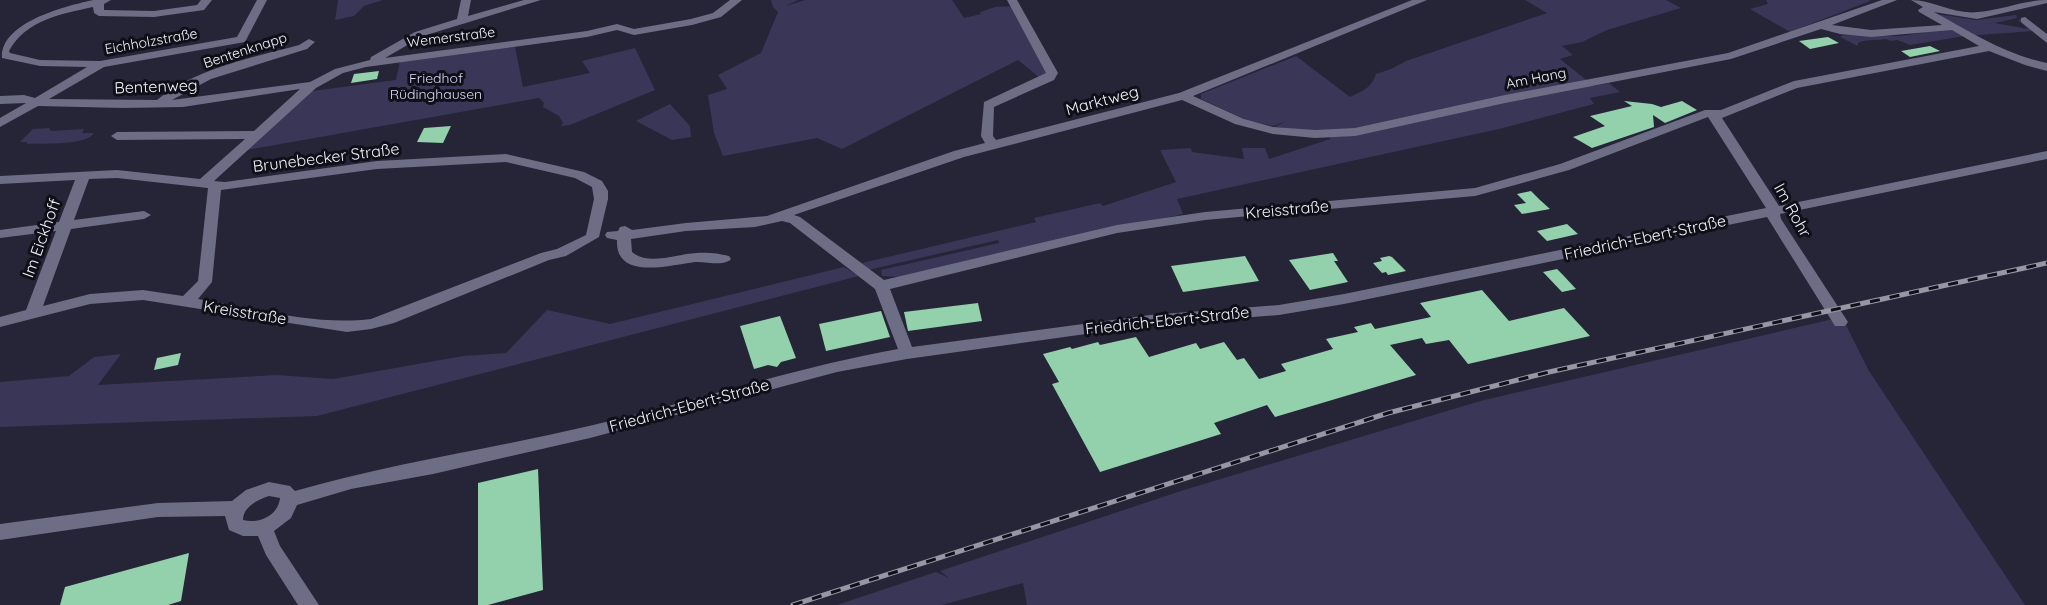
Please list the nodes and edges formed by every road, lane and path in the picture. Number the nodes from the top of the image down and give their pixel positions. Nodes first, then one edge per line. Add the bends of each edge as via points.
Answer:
1 (207, 0) edge
2 (262, 0) edge
3 (466, 0) edge
4 (536, 0) edge
5 (737, 0) edge
6 (1012, 0) edge
7 (1422, 0) edge
8 (1893, 0) edge
9 (2047, 0) edge
10 (102, 1) edge
11 (2032, 1) edge
12 (1399, 4) edge
13 (1920, 5) edge
14 (2025, 20) dead end
15 (462, 21) junction
16 (1824, 26) junction
17 (1952, 27) junction
18 (2047, 40) edge
19 (309, 42) dead end
20 (1990, 47) junction
21 (101, 64) junction
22 (366, 64) junction
23 (2047, 67) edge
24 (312, 85) junction
25 (1183, 96) junction
26 (0, 100) edge
27 (34, 101) junction
28 (160, 104) junction
29 (1715, 116) junction
30 (0, 123) edge
31 (258, 135) junction
32 (117, 136) dead end
33 (993, 145) junction
34 (2047, 155) edge
35 (84, 174) junction
36 (0, 180) edge
37 (209, 185) junction
38 (1772, 211) junction
39 (144, 215) dead end
40 (784, 216) junction
41 (65, 225) junction
42 (0, 234) edge
43 (621, 234) junction
44 (592, 237) junction
45 (724, 259) dead end
46 (881, 286) junction
47 (185, 303) junction
48 (32, 314) junction
49 (0, 322) edge
50 (1840, 322) dead end
51 (907, 353) junction
52 (290, 500) junction
53 (237, 508) junction
54 (263, 527) junction
55 (0, 532) edge
56 (309, 605) edge

1 - 10 street via 200,8 104,15 99,13
2 - 21 street, Eichholzstraße via 241,40
3 - 15 street
4 - 15 street
5 - 22 street, Wemerstraße via 709,18 632,33 617,27
6 - 33 street via 1052,73 988,105 987,136
7 - 12 street, Marktweg
8 - 16 street, Am Hang
9 - 11 street
10 - 21 street via 34,20 16,31 3,51 6,56 40,63
11 - 13 street via 1991,15 1972,16
12 - 25 street, Marktweg
13 - 17 street
14 - 18 street
15 - 22 street via 419,34
16 - 17 street via 1843,32 1888,34
16 - 25 street, Am Hang via 1731,56 1355,132 1265,128 1246,124
17 - 20 street
19 - 28 street, Bentenknapp via 178,89
20 - 23 street
20 - 29 street, Kreisstraße via 1799,84
21 - 27 street, Eichholzstraße
22 - 24 street, Wemerstraße via 339,71
24 - 28 street, Bentenweg
24 - 31 street, Wemerstraße
25 - 33 street, Marktweg
26 - 27 street, Bentenweg
27 - 28 street, Bentenweg
27 - 30 street, Eichholzstraße
29 - 38 street, Im Rohr
29 - 46 street, Kreisstraße via 1709,113 1502,187 1205,216 1117,229
31 - 32 street
31 - 37 street, Wemerstraße
33 - 40 street, Marktweg
34 - 38 street, Friedrich-Ebert-Straße
35 - 36 street, Brunebecker Straße
35 - 37 street, Brunebecker Straße
35 - 41 street, Im Eickhoff
37 - 44 street, Brunebecker Straße via 377,165 506,158 593,181 601,200
37 - 47 street via 205,282
38 - 50 street, Im Rohr
38 - 51 street, Friedrich-Ebert-Straße via 1279,310 1150,320
39 - 41 street
40 - 43 street, Kreisstraße via 761,222
40 - 46 street via 800,223
41 - 42 street
41 - 48 street, Im Eickhoff
43 - 44 street, Kreisstraße
43 - 45 street via 624,251 637,261 705,256
44 - 47 street, Kreisstraße via 561,253 370,324 347,327
46 - 51 street
47 - 48 street, Kreisstraße via 157,299 77,304
48 - 49 street, Kreisstraße
51 - 52 street, Friedrich-Ebert-Straße via 827,369 590,432 351,482
52 - 53 street via 284,491 268,489 248,497
52 - 54 street via 281,516
53 - 54 street via 233,521 239,528
53 - 55 street via 158,510
54 - 56 street via 273,550

